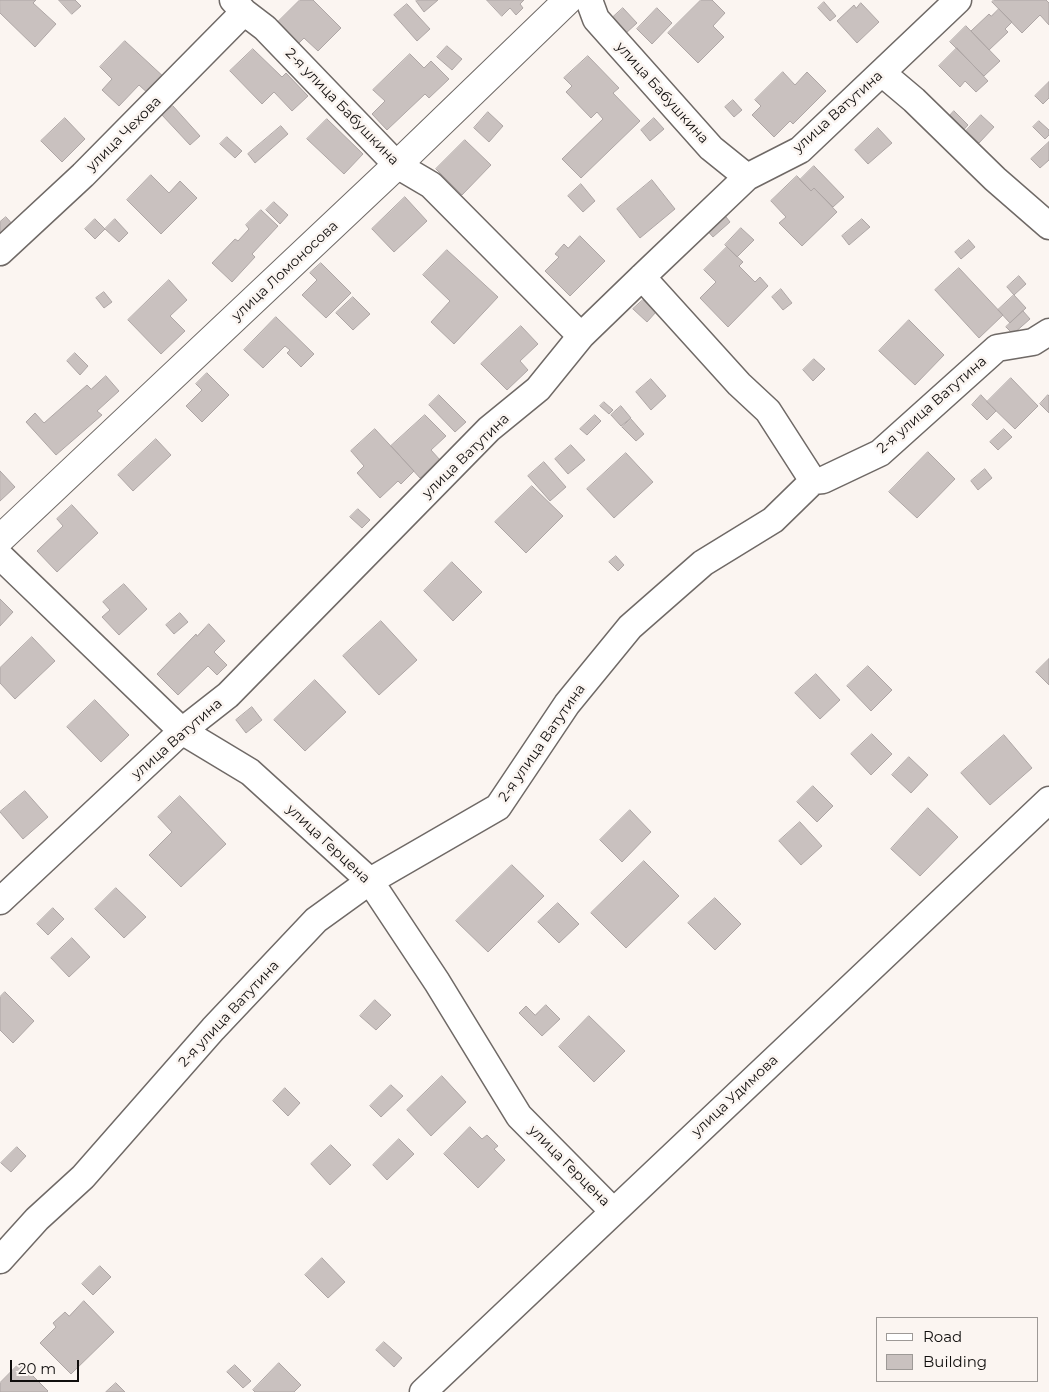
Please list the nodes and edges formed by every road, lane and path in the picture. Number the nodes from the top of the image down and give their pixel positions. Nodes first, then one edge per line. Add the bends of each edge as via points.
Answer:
1 (568, 0) edge
2 (589, 0) edge
3 (958, 0) edge
4 (239, 6) edge
5 (882, 73) junction
6 (397, 166) junction
7 (747, 177) junction
8 (1049, 226) edge
9 (0, 252) edge
10 (642, 277) junction
11 (1049, 332) edge
12 (581, 336) junction
13 (813, 481) junction
14 (0, 539) edge
15 (0, 556) edge
16 (182, 731) junction
17 (1049, 800) edge
18 (370, 881) junction
19 (0, 901) edge
20 (613, 1211) junction
21 (0, 1260) edge
22 (423, 1392) edge

1 - 6 street, улица Ломоносова
2 - 7 street, улица Бабушкина via 596,19 711,148
3 - 5 street, улица Ватутина
4 - 6 street, 2-я улица Бабушкина via 265,28
4 - 9 street, улица Чехова via 83,175
5 - 7 street, улица Ватутина via 800,150
5 - 8 street
6 - 12 street, 2-я улица Бабушкина via 431,186
6 - 14 street, улица Ломоносова
7 - 10 street, улица Ватутина
10 - 12 street, улица Ватутина
10 - 13 street via 739,384 768,411
11 - 13 street, 2-я улица Ватутина via 1033,342 997,348 880,453 823,480
12 - 16 street, улица Ватутина via 538,389 489,429 228,696
13 - 18 street, 2-я улица Ватутина via 773,520 703,562 630,627 567,704 498,807
15 - 16 street, улица Герцена
16 - 18 street, улица Герцена via 250,772
16 - 19 street, улица Ватутина
17 - 20 street, улица Удимова
18 - 20 street, улица Герцена via 519,1116
18 - 21 street, 2-я улица Ватутина via 316,920 82,1177 37,1218
20 - 22 street, улица Удимова

